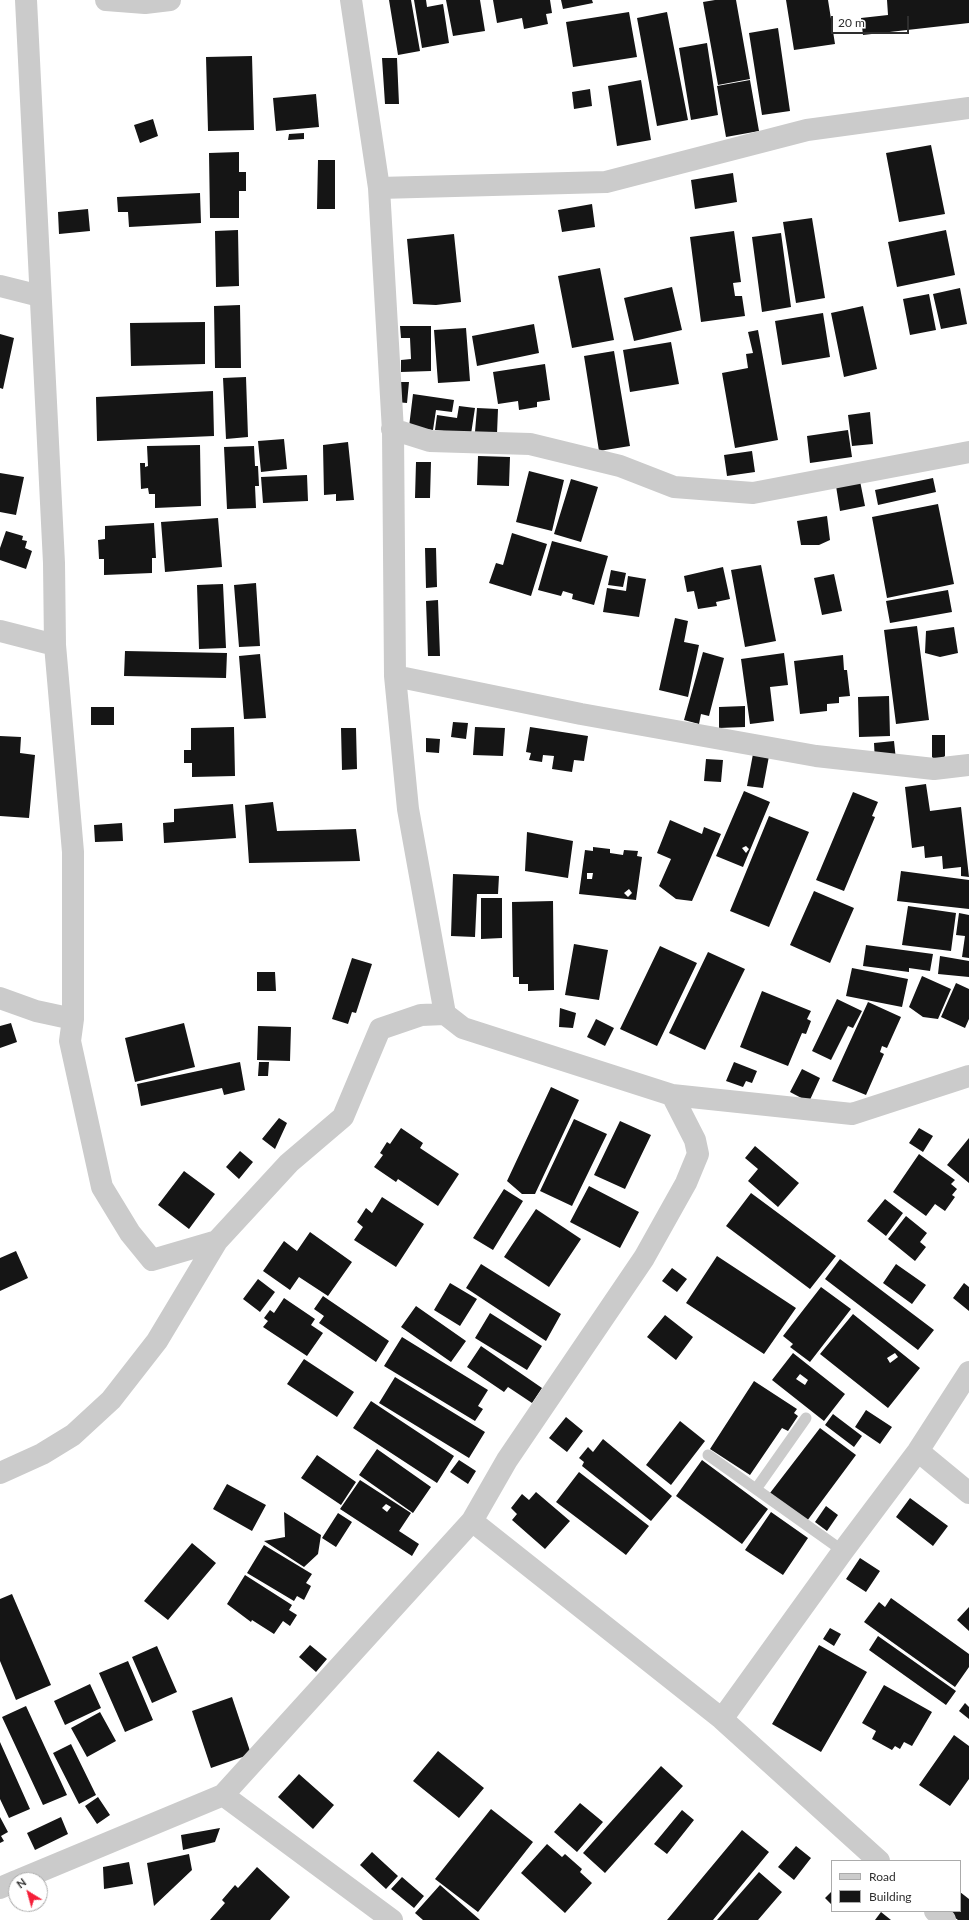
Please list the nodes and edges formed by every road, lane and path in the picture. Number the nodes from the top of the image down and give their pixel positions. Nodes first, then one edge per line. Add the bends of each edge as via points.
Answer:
1 (26, 0) edge
2 (106, 0) edge
3 (170, 0) edge
4 (351, 0) edge
5 (969, 108) edge
6 (379, 188) junction
7 (0, 286) edge
8 (40, 296) junction
9 (392, 429) junction
10 (969, 452) edge
11 (0, 631) edge
12 (55, 645) junction
13 (395, 676) junction
14 (969, 765) edge
15 (0, 998) edge
16 (444, 1014) junction
17 (73, 1019) junction
18 (969, 1076) edge
19 (672, 1095) junction
20 (217, 1241) junction
21 (969, 1372) edge
22 (806, 1418) dead end
23 (918, 1451) junction
24 (708, 1455) dead end
25 (0, 1473) edge
26 (756, 1489) junction
27 (969, 1493) edge
28 (472, 1521) junction
29 (843, 1551) junction
30 (722, 1719) junction
31 (223, 1795) junction
32 (878, 1860) edge
33 (38, 1872) edge
34 (936, 1912) edge
35 (392, 1920) edge
36 (945, 1920) edge

1 - 8 street
2 - 3 street via 145,4
4 - 6 street
5 - 6 street via 807,130 606,182
6 - 9 street
7 - 8 street
8 - 12 street via 54,563
9 - 10 street via 430,441 530,444 620,466 674,487 753,493
9 - 13 street
11 - 12 street
12 - 17 street via 73,852
13 - 14 street via 581,714 816,756 934,769
13 - 16 street via 408,809
15 - 17 street
16 - 19 street via 463,1028
16 - 20 street via 421,1015 380,1029 343,1116 289,1163
17 - 20 street via 70,1041 102,1187 130,1233 152,1260
18 - 19 street via 852,1114
19 - 28 street via 695,1140 698,1154 686,1183 644,1258 507,1460
20 - 25 street via 157,1341 111,1400 73,1435 42,1454
21 - 23 street
22 - 26 lane
23 - 27 street
23 - 29 street
24 - 26 lane
26 - 29 lane
28 - 30 street
28 - 31 street
29 - 30 street
30 - 32 street
31 - 33 street
31 - 35 street
34 - 36 street

